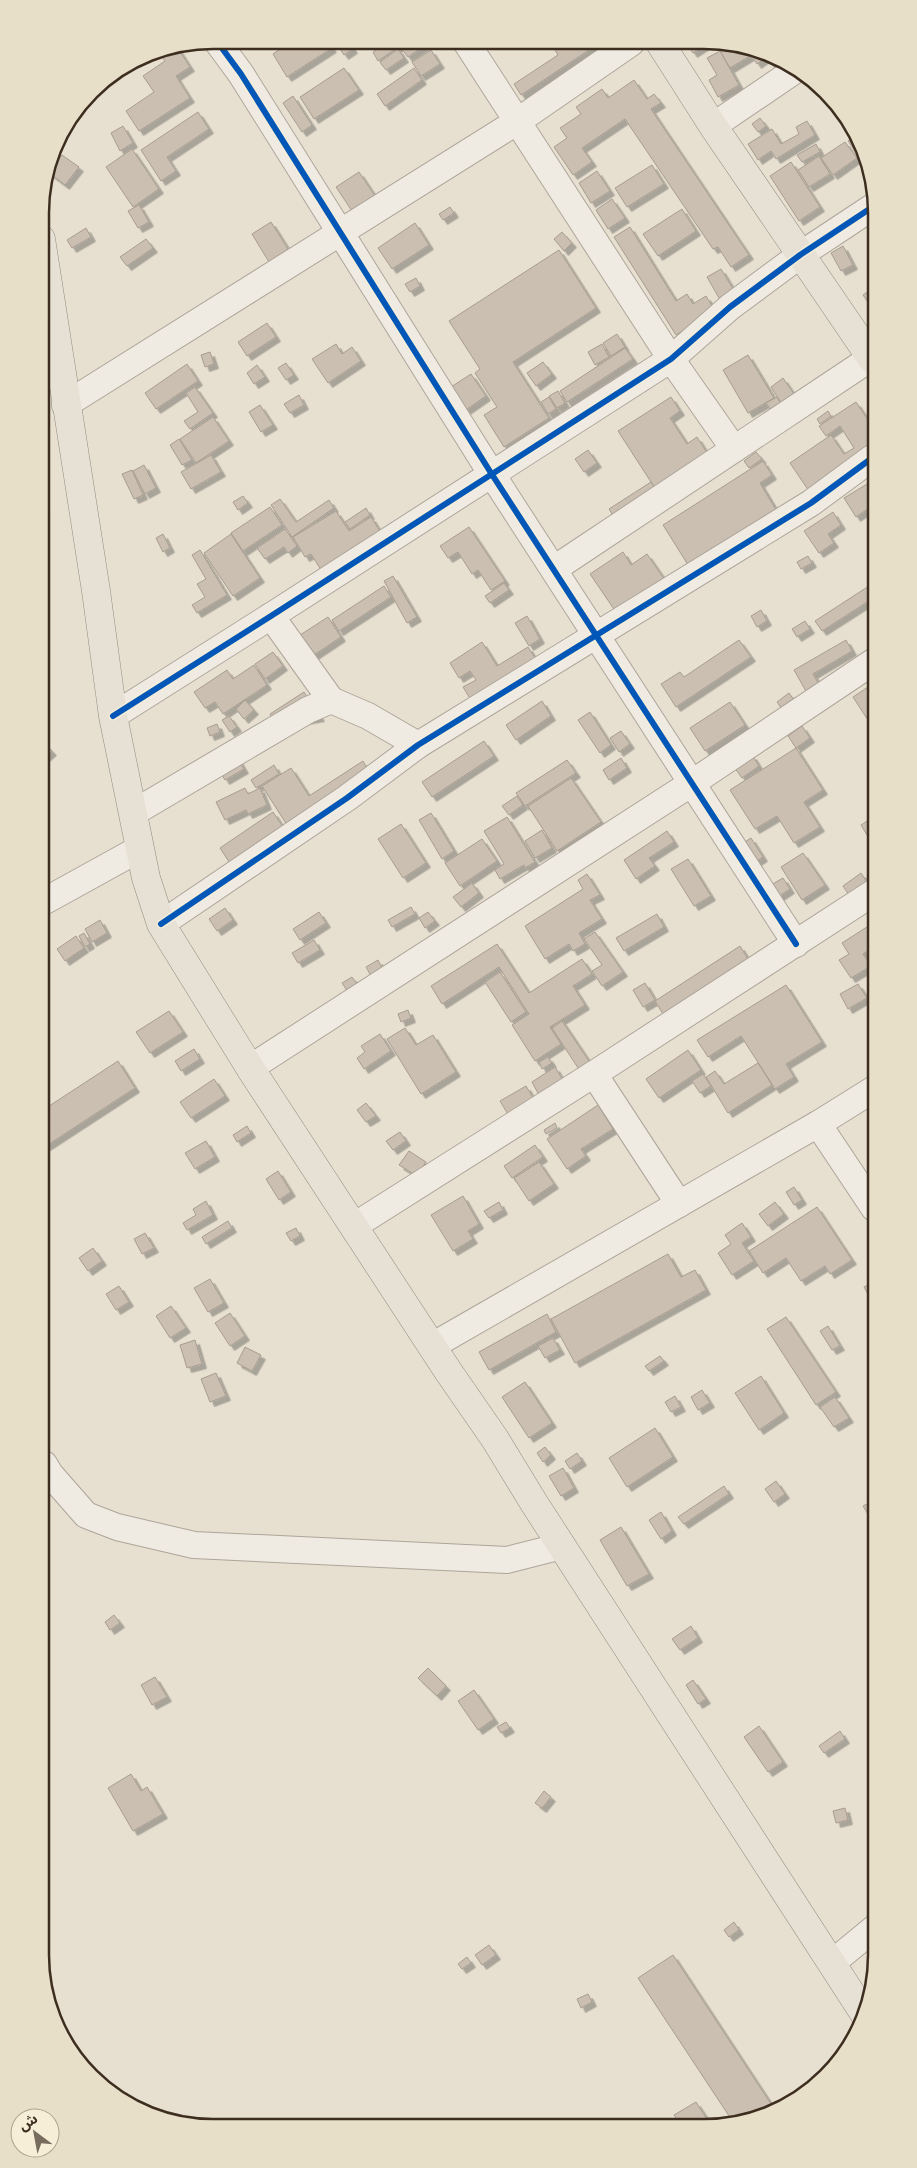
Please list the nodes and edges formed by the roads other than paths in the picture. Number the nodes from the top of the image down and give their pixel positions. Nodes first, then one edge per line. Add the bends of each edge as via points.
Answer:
1 (223, 49) edge
2 (471, 49) edge
3 (622, 49) edge
4 (664, 49) edge
5 (790, 74) edge
6 (518, 121) junction
7 (713, 126) junction
8 (868, 210) edge
9 (339, 231) junction
10 (800, 255) junction
11 (49, 299) edge
12 (868, 354) edge
13 (671, 359) junction
14 (868, 360) edge
15 (65, 405) junction
16 (734, 449) junction
17 (868, 461) edge
18 (491, 473) junction
19 (554, 569) junction
20 (271, 616) junction
21 (597, 636) junction
22 (868, 665) edge
23 (331, 700) junction
24 (113, 716) junction
25 (418, 745) junction
26 (692, 782) junction
27 (134, 813) junction
28 (139, 849) junction
29 (868, 896) edge
30 (49, 898) edge
31 (161, 924) junction
32 (796, 944) junction
33 (250, 1068) junction
34 (594, 1074) junction
35 (868, 1093) edge
36 (818, 1124) junction
37 (868, 1199) edge
38 (679, 1204) junction
39 (354, 1226) junction
40 (432, 1346) junction
41 (49, 1472) edge
42 (562, 1546) junction
43 (868, 1933) edge
44 (832, 1963) junction
45 (860, 2006) edge

1 - 9 street
2 - 6 street
3 - 6 street
4 - 7 main road
5 - 7 street
6 - 9 street
6 - 13 street
7 - 10 main road
8 - 10 street
9 - 15 street
9 - 18 street
10 - 12 main road
10 - 13 street via 730,307
11 - 15 main road
13 - 16 street
13 - 18 street
14 - 16 street
15 - 24 main road
16 - 19 street
17 - 21 street via 811,503
18 - 19 street
18 - 20 street
19 - 21 street
20 - 23 street
20 - 24 street
21 - 25 street
21 - 26 street
22 - 26 street
23 - 25 street via 368,716
23 - 27 street via 308,710
24 - 27 main road
25 - 31 street via 347,798
26 - 32 street
26 - 33 street
27 - 28 main road
28 - 30 street
28 - 31 main road
29 - 32 street
31 - 33 main road
32 - 34 street
33 - 39 main road
34 - 38 street
34 - 39 street
35 - 36 street
36 - 37 street
36 - 38 street
38 - 40 street
39 - 40 main road
40 - 42 main road
41 - 42 street via 86,1515 117,1527 194,1546 507,1560
42 - 44 main road
43 - 44 street
44 - 45 main road

